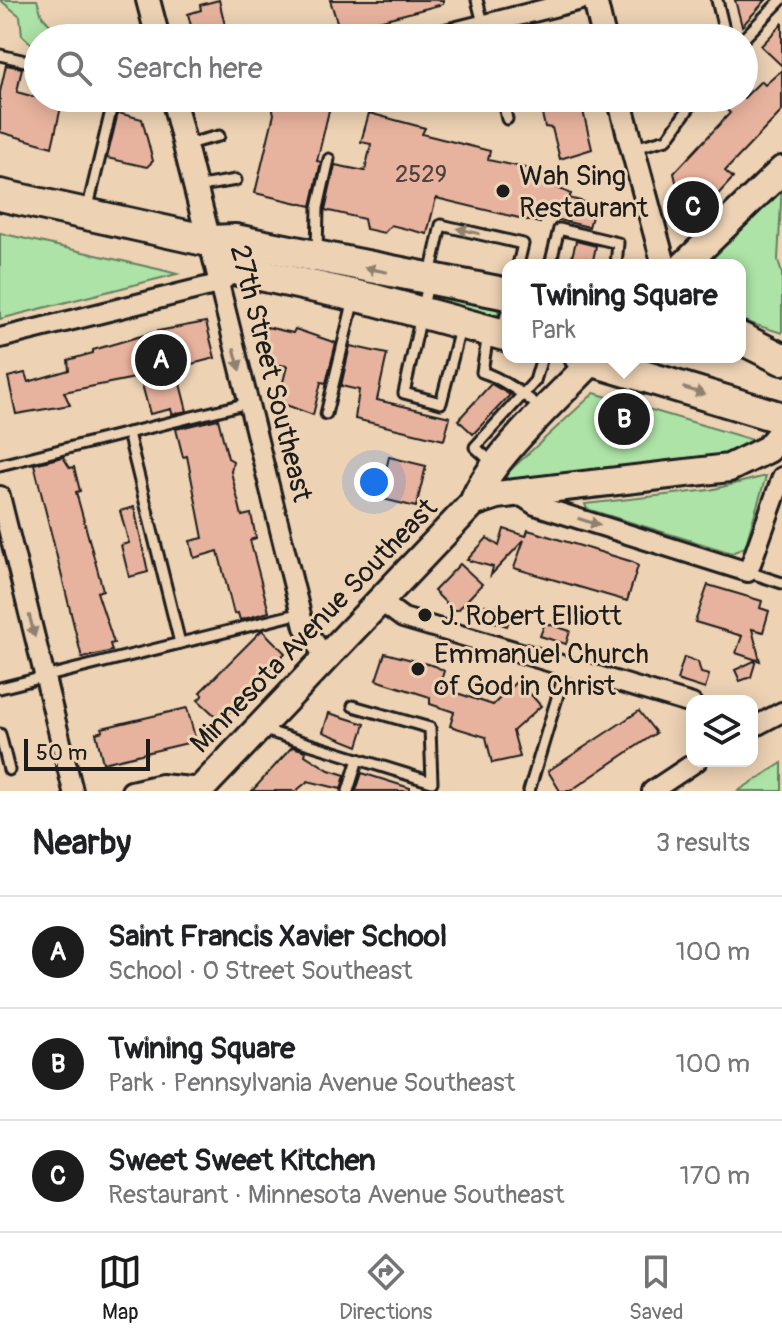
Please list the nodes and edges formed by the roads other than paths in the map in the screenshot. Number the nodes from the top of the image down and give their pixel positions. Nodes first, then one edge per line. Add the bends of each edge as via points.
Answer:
1 (148, 0) edge
2 (477, 0) edge
3 (581, 0) edge
4 (595, 0) edge
5 (717, 0) edge
6 (781, 0) edge
7 (154, 24) edge
8 (483, 24) edge
9 (507, 24) edge
10 (601, 24) edge
11 (723, 24) edge
12 (758, 24) edge
13 (0, 55) edge
14 (24, 61) edge
15 (111, 112) edge
16 (176, 112) edge
17 (505, 112) edge
18 (623, 112) edge
19 (686, 112) edge
20 (507, 119) dead end
21 (219, 136) dead end
22 (184, 145) junction
23 (632, 149) junction
24 (329, 159) dead end
25 (782, 170) edge
26 (236, 180) dead end
27 (195, 187) junction
28 (0, 195) edge
29 (86, 213) junction
30 (209, 241) junction
31 (317, 259) junction
32 (519, 259) edge
33 (552, 259) edge
34 (617, 259) edge
35 (662, 259) edge
36 (690, 259) edge
37 (228, 277) junction
38 (427, 280) junction
39 (502, 293) edge
40 (355, 296) junction
41 (422, 312) junction
42 (493, 326) edge
43 (0, 338) edge
44 (746, 341) edge
45 (746, 353) edge
46 (782, 362) edge
47 (540, 363) edge
48 (586, 363) edge
49 (606, 363) edge
50 (524, 395) junction
51 (248, 403) junction
52 (545, 412) junction
53 (326, 414) dead end
54 (782, 418) edge
55 (782, 432) edge
56 (128, 433) junction
57 (0, 465) edge
58 (496, 465) junction
59 (782, 477) edge
60 (517, 493) junction
61 (0, 496) edge
62 (473, 503) junction
63 (748, 572) junction
64 (782, 583) edge
65 (380, 601) junction
66 (301, 613) junction
67 (180, 643) junction
68 (325, 657) junction
69 (566, 668) junction
70 (45, 677) junction
71 (0, 688) edge
72 (686, 702) edge
73 (353, 706) dead end
74 (782, 712) edge
75 (758, 725) edge
76 (258, 729) junction
77 (0, 734) edge
78 (358, 759) junction
79 (688, 767) edge
80 (9, 770) dead end
81 (200, 790) edge
82 (73, 791) edge
83 (131, 791) edge
84 (348, 791) edge
85 (529, 791) edge
86 (652, 791) edge

1 - 7 street
2 - 8 lane
3 - 9 street
4 - 10 street
5 - 11 lane
6 - 12 lane
13 - 14 lane
15 - 29 lane
16 - 22 street, 27th Street Southeast
17 - 20 lane
18 - 23 street
19 - 23 lane via 667,139
21 - 22 lane
22 - 27 street, 27th Street Southeast
23 - 35 street
24 - 31 lane via 318,208
25 - 36 main road
26 - 27 lane
27 - 30 street, 27th Street Southeast
28 - 29 highway
29 - 30 highway
30 - 31 highway via 235,240
30 - 37 highway
38 -> 31 highway
32 -> 38 lane via 523,244 441,225
33 - 34 lane via 559,229 618,243
37 - 40 highway
37 - 43 street
37 -> 51 street, 27th Street Southeast
38 - 39 highway
38 - 41 lane
40 - 41 highway
40 - 53 lane
41 - 42 highway
41 - 42 lane via 404,393 441,403
42 - 50 lane via 480,369
44 - 46 highway
45 - 46 highway
47 - 50 lane
48 - 52 main road, Minnesota Avenue Southeast
49 -> 54 highway
50 - 52 lane
50 - 58 lane via 475,447
51 - 56 lane
51 - 66 street, 27th Street Southeast
52 - 58 main road, Minnesota Avenue Southeast
55 - 60 main road, Minnesota Avenue Southeast via 768,449 729,468
56 - 57 lane
56 - 67 lane
58 - 62 main road, Minnesota Avenue Southeast via 478,487
59 - 63 street
60 - 62 main road, Minnesota Avenue Southeast
60 -> 63 street via 535,505
61 -> 70 street
62 - 65 main road, Minnesota Avenue Southeast
63 - 64 lane
65 - 68 main road, Minnesota Avenue Southeast
65 - 69 street via 403,618
66 - 67 lane
66 - 68 street, 27th Street Southeast via 310,640
67 - 70 lane
68 - 76 main road, Minnesota Avenue Southeast
69 - 72 street
69 - 85 lane
70 - 71 lane
70 - 82 street
73 - 78 lane via 430,728 432,782
74 - 75 street
76 - 78 lane
76 - 81 main road, Minnesota Avenue Southeast
77 - 80 lane
78 - 84 lane
79 - 86 street
81 - 83 street via 161,784

